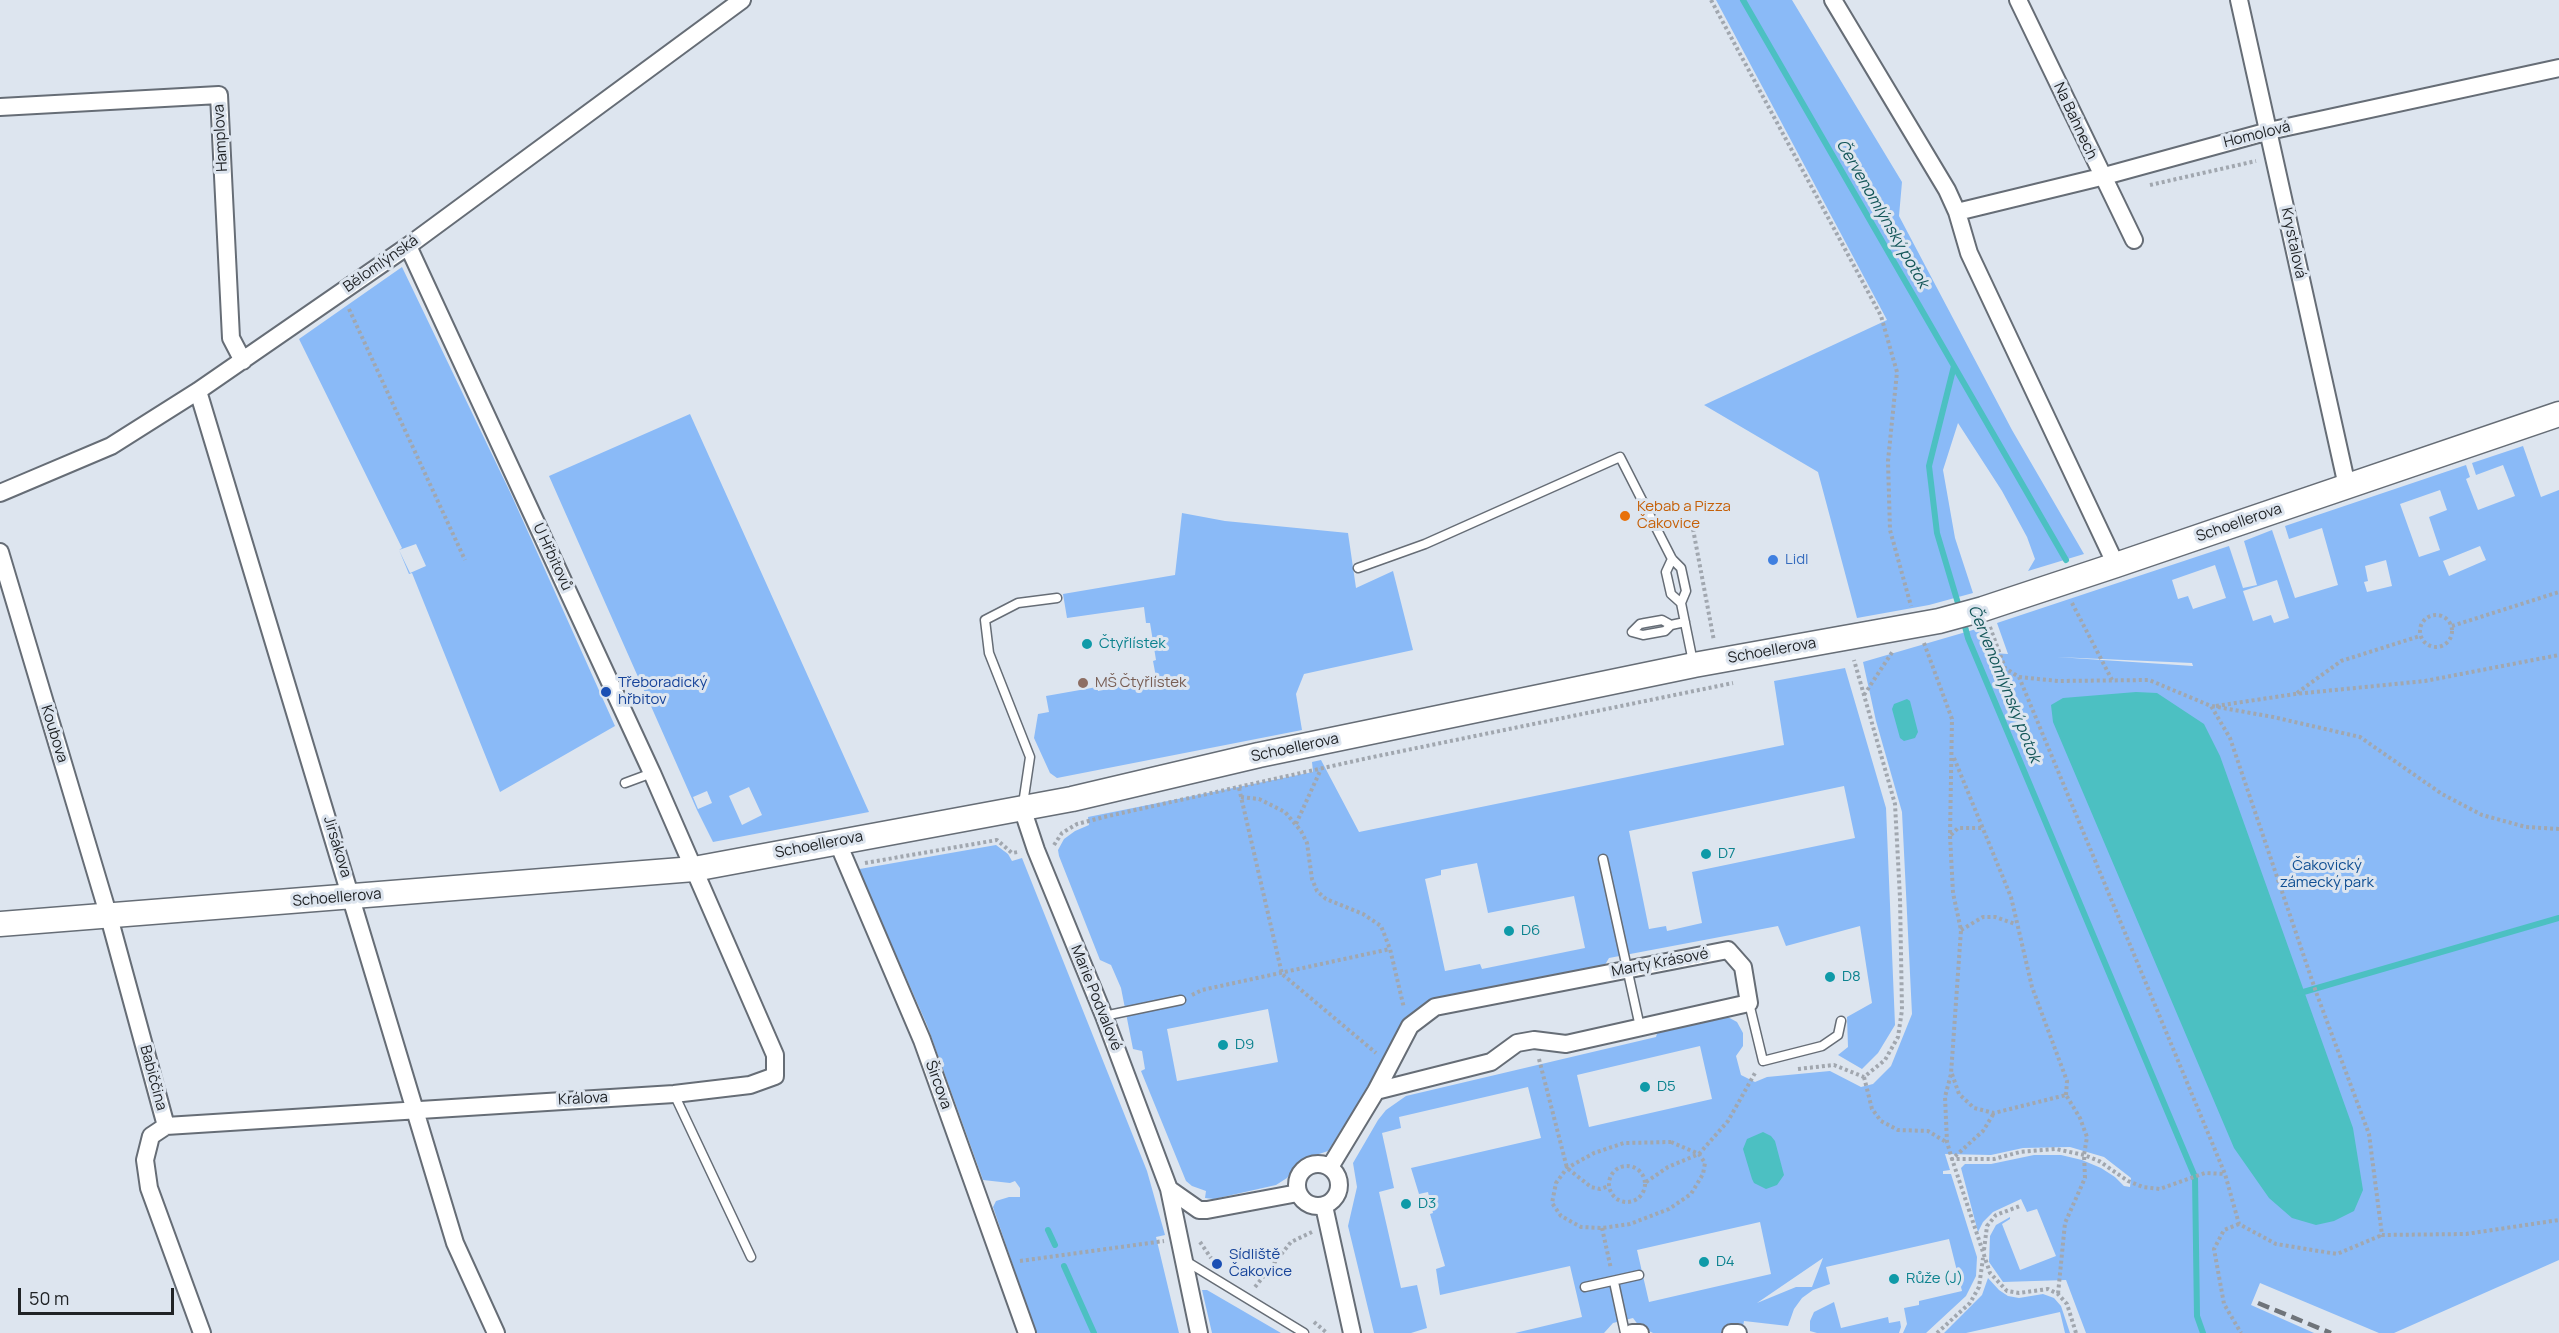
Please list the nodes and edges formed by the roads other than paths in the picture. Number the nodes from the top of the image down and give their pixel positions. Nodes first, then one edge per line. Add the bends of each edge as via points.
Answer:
1 (742, 0) edge
2 (1833, 0) edge
3 (2018, 0) edge
4 (2239, 0) edge
5 (2559, 68) edge
6 (0, 107) edge
7 (2269, 131) junction
8 (2101, 177) junction
9 (1957, 212) junction
10 (2133, 240) dead end
11 (408, 246) junction
12 (243, 361) junction
13 (198, 391) junction
14 (2559, 414) edge
15 (2347, 486) junction
16 (0, 493) edge
17 (0, 552) edge
18 (1671, 559) junction
19 (2116, 565) junction
20 (1358, 568) dead end
21 (1057, 598) dead end
22 (1681, 603) junction
23 (1685, 622) junction
24 (1671, 625) dead end
25 (1694, 665) junction
26 (652, 773) junction
27 (625, 783) dead end
28 (1022, 808) junction
29 (837, 841) junction
30 (1603, 859) dead end
31 (694, 869) junction
32 (352, 897) junction
33 (109, 917) junction
34 (0, 924) edge
35 (1627, 970) junction
36 (1181, 1000) road end
37 (1749, 1003) junction
38 (1104, 1016) junction
39 (1841, 1021) dead end
40 (1640, 1027) junction
41 (1377, 1091) junction
42 (674, 1094) junction
43 (414, 1109) junction
44 (166, 1126) junction
45 (1330, 1167) junction
46 (1168, 1188) junction
47 (1298, 1193) junction
48 (1324, 1206) junction
49 (751, 1257) dead end
50 (1184, 1260) junction
51 (1639, 1275) dead end
52 (1614, 1282) junction
53 (1585, 1287) dead end
54 (202, 1333) edge
55 (496, 1333) edge
56 (1027, 1333) edge
57 (1199, 1333) edge
58 (1304, 1333) edge
59 (1352, 1333) edge
60 (1625, 1333) edge
61 (1632, 1333) edge
62 (1640, 1333) edge
63 (1731, 1333) edge
64 (1738, 1333) edge

1 - 11 street, Bělomlýnská
2 - 9 street
3 - 8 street, Na Bahnech
4 - 7 street, Krystalová
5 - 7 street, Homolová
6 - 12 street, Hamplova via 219,95 231,338
7 - 8 street, Homolová
7 - 15 street, Krystalová
8 - 9 street, Homolová
8 - 10 street, Na Bahnech
9 - 19 street via 1969,253
11 - 12 street, Bělomlýnská
11 - 26 street, U Hřbitovů
12 - 13 street, Bělomlýnská
13 - 16 street, Bělomlýnská via 111,446
13 - 32 street, Jirsákova
14 - 15 street, Schoellerova
15 - 19 street, Schoellerova
17 - 33 street, Koubova
18 - 20 lane via 1620,457 1425,544
18 - 22 lane via 1666,572 1671,594
18 - 22 lane via 1681,568 1686,591
19 - 25 street, Schoellerova via 1939,621
21 - 28 lane via 1018,603 985,620 988,653 1030,757
22 - 23 lane
23 - 24 lane
23 - 25 lane
25 - 28 street, Schoellerova
26 - 27 lane
26 - 31 street, U Hřbitovů
28 - 29 street, Schoellerova
28 - 38 street, Marie Podvalové
29 - 31 street, Schoellerova
29 - 56 street, Šircova via 922,1040
30 - 35 lane
31 - 32 street, Schoellerova
31 - 42 street, Králova via 774,1055 775,1076 750,1085
32 - 33 street, Schoellerova
32 - 43 street, Jirsákova
33 - 34 street, Schoellerova
33 - 44 street, Babiččina
35 - 37 street, Marty Krásové via 1728,950 1743,967
35 - 40 lane
35 - 41 street, Marty Krásové via 1435,1007 1410,1026
36 - 38 lane
37 - 39 lane via 1762,1061 1822,1046 1838,1035
37 - 40 street
38 - 46 street, Marie Podvalové
40 - 41 street via 1566,1044 1534,1040 1517,1043 1491,1062
41 - 45 street, Marty Krásové
42 - 43 street, Králova
42 - 49 lane
43 - 44 street, Králova
43 - 55 street, Jirsákova via 455,1244
44 - 54 street, Babiččina via 151,1136 145,1160 149,1188
45 - 47 street via 1317,1164 1304,1169 1298,1180
45 - 48 street via 1338,1178 1339,1192
46 - 47 street via 1199,1210
46 - 50 street, Marie Podvalové
47 - 48 street via 1309,1205
48 - 59 street
50 - 57 street, Marie Podvalové
50 - 58 lane
51 - 52 lane
52 - 53 lane
52 - 60 lane
61 - 62 street
63 - 64 street

